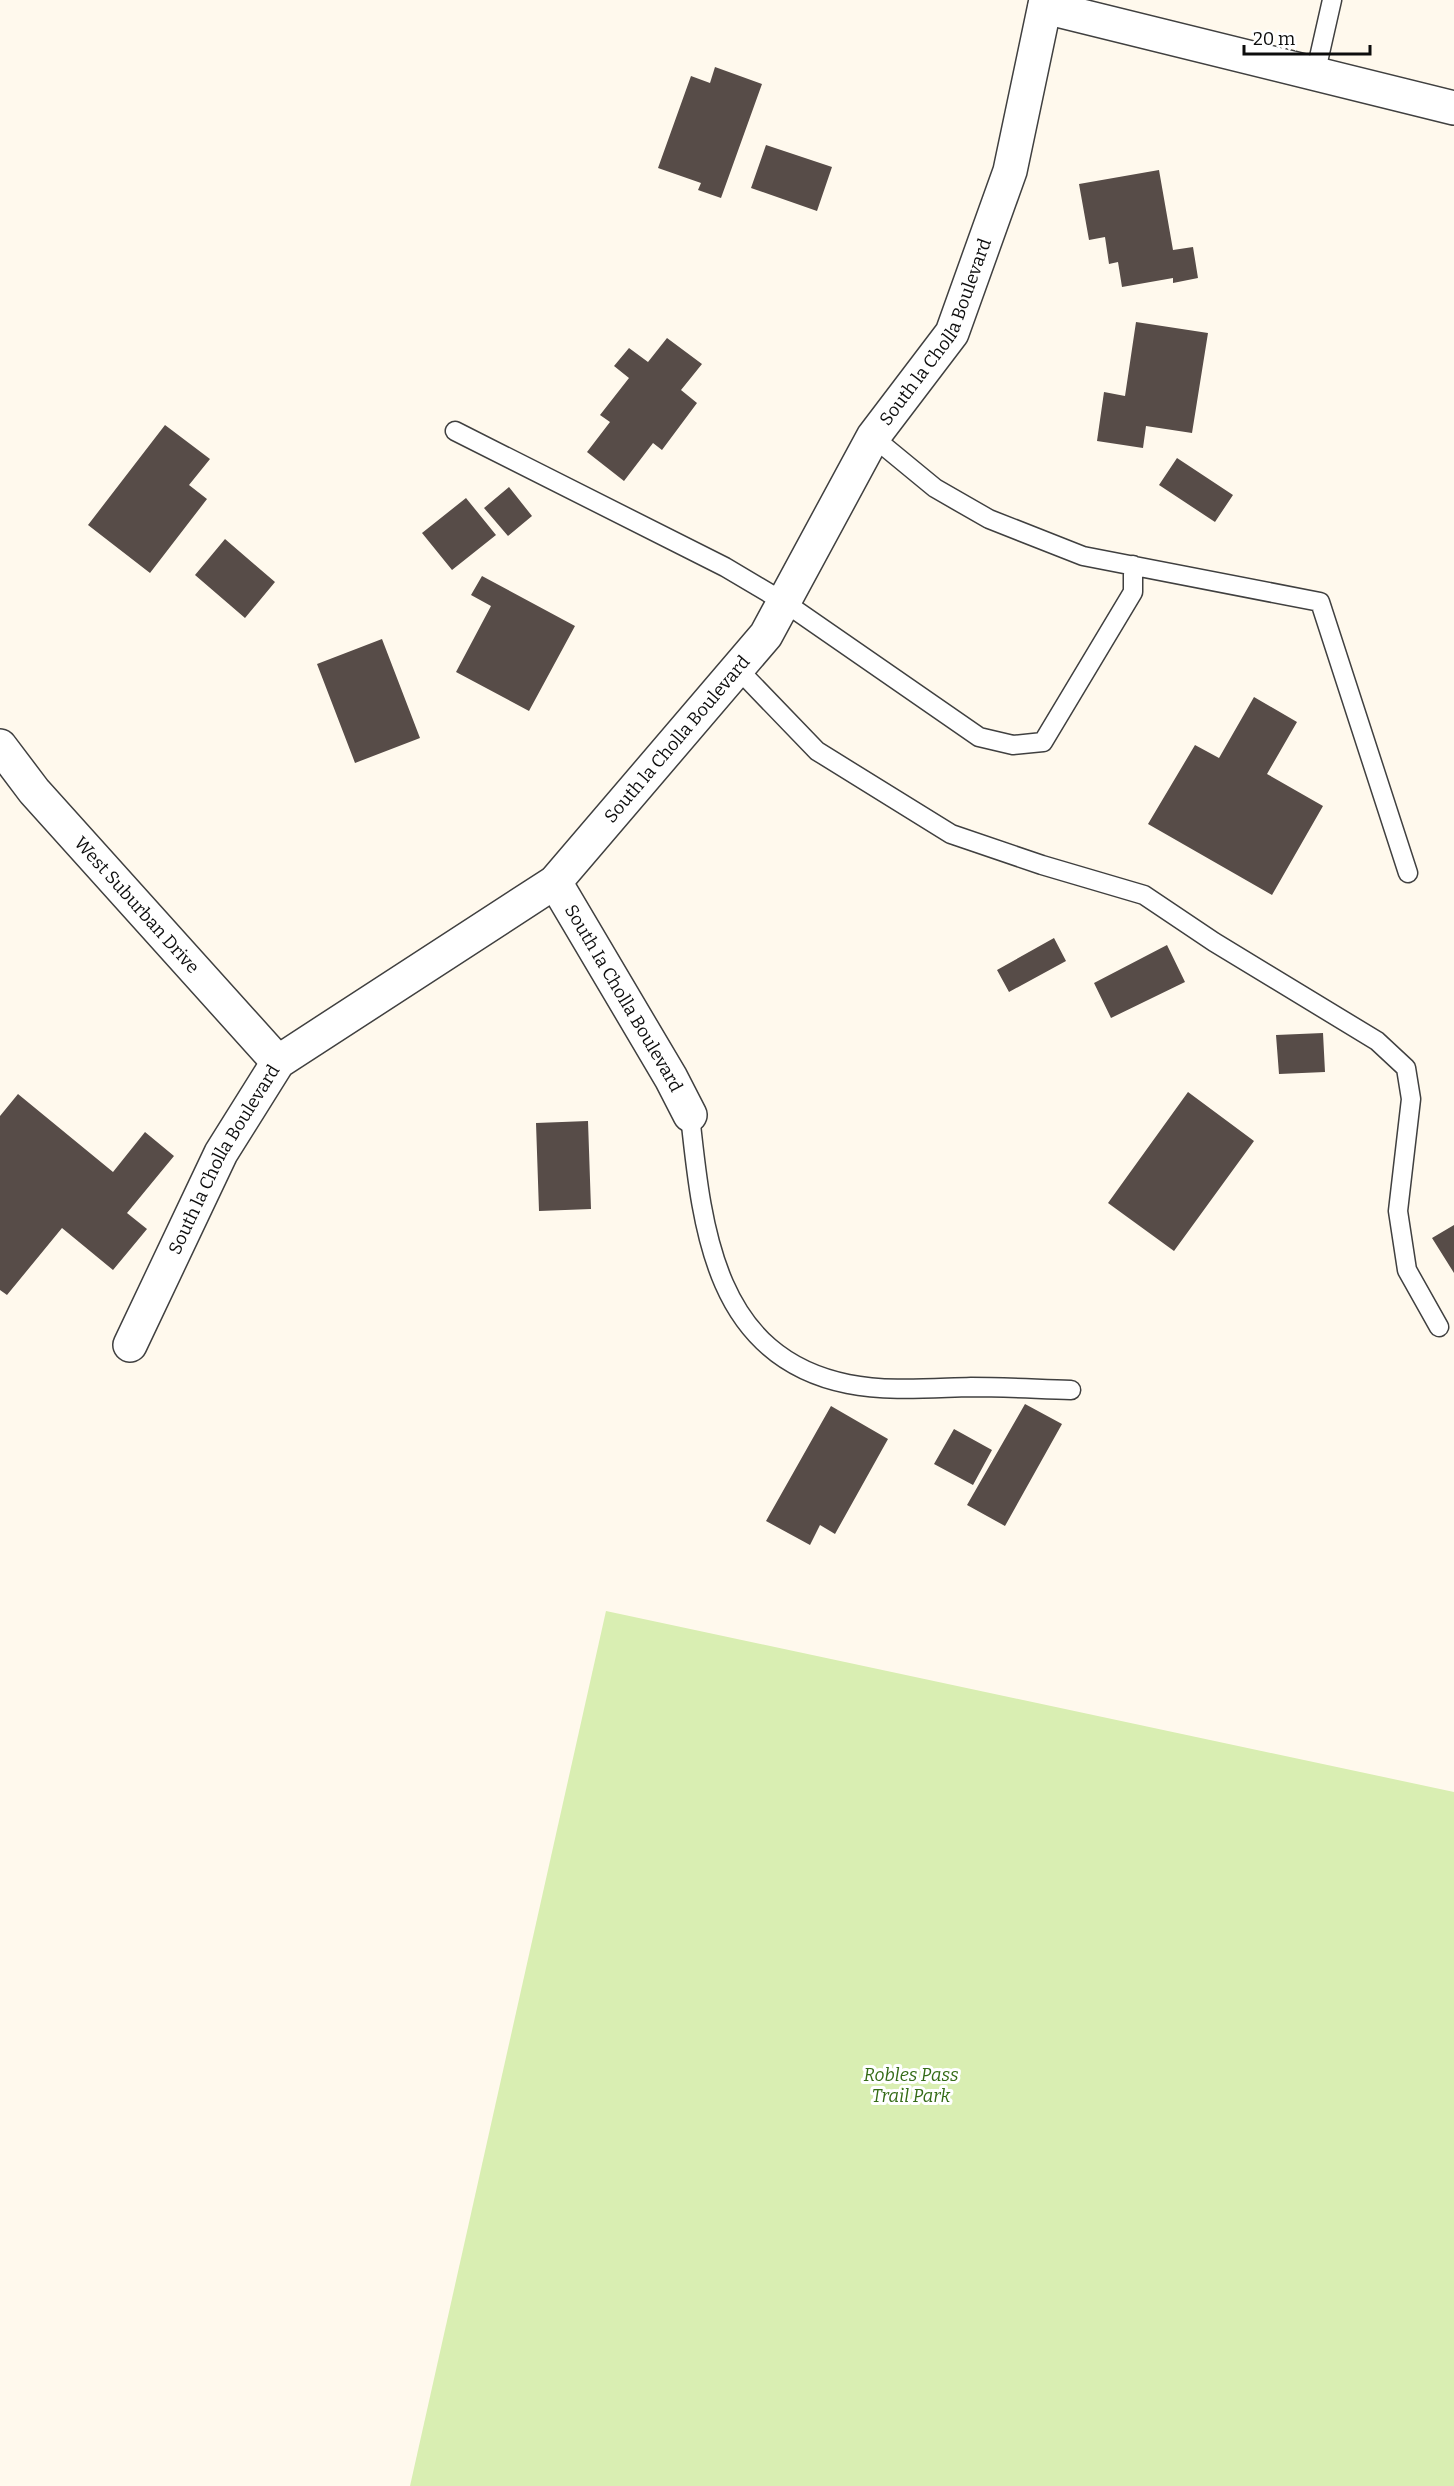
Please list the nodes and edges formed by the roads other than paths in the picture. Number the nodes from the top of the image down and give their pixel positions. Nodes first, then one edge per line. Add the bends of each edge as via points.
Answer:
1 (1332, 0) edge
2 (1046, 3) edge
3 (1315, 75) junction
4 (1454, 108) edge
5 (454, 431) dead end
6 (873, 437) junction
7 (1132, 566) junction
8 (784, 602) junction
9 (737, 668) junction
10 (0, 746) edge
11 (1407, 873) dead end
12 (555, 882) junction
13 (278, 1062) junction
14 (690, 1115) joint
15 (1439, 1327) dead end
16 (130, 1345) dead end
17 (1071, 1390) dead end

1 - 3 lane
2 - 3 street
2 - 6 street, South la Cholla Boulevard via 1010,171 952,333
3 - 4 street
5 - 8 lane via 725,567
6 - 7 lane via 935,488 989,519 1083,556
6 - 8 street, South la Cholla Boulevard
7 - 8 lane via 1132,592 1042,742 1012,745 979,737
7 - 11 lane via 1320,602
8 - 9 street, South la Cholla Boulevard via 766,635
9 - 12 street, South la Cholla Boulevard
9 - 15 lane via 817,751 951,834 1144,895 1377,1041 1406,1068 1411,1099 1398,1211 1407,1270
10 - 13 street, West Suburban Drive via 34,791
12 - 13 street, South la Cholla Boulevard
12 - 14 street, South Ia Cholla Boulevard
13 - 16 street, South la Cholla Boulevard via 221,1153
14 - 17 lane via 699,1197 719,1274 739,1316 769,1350 808,1373 849,1384

